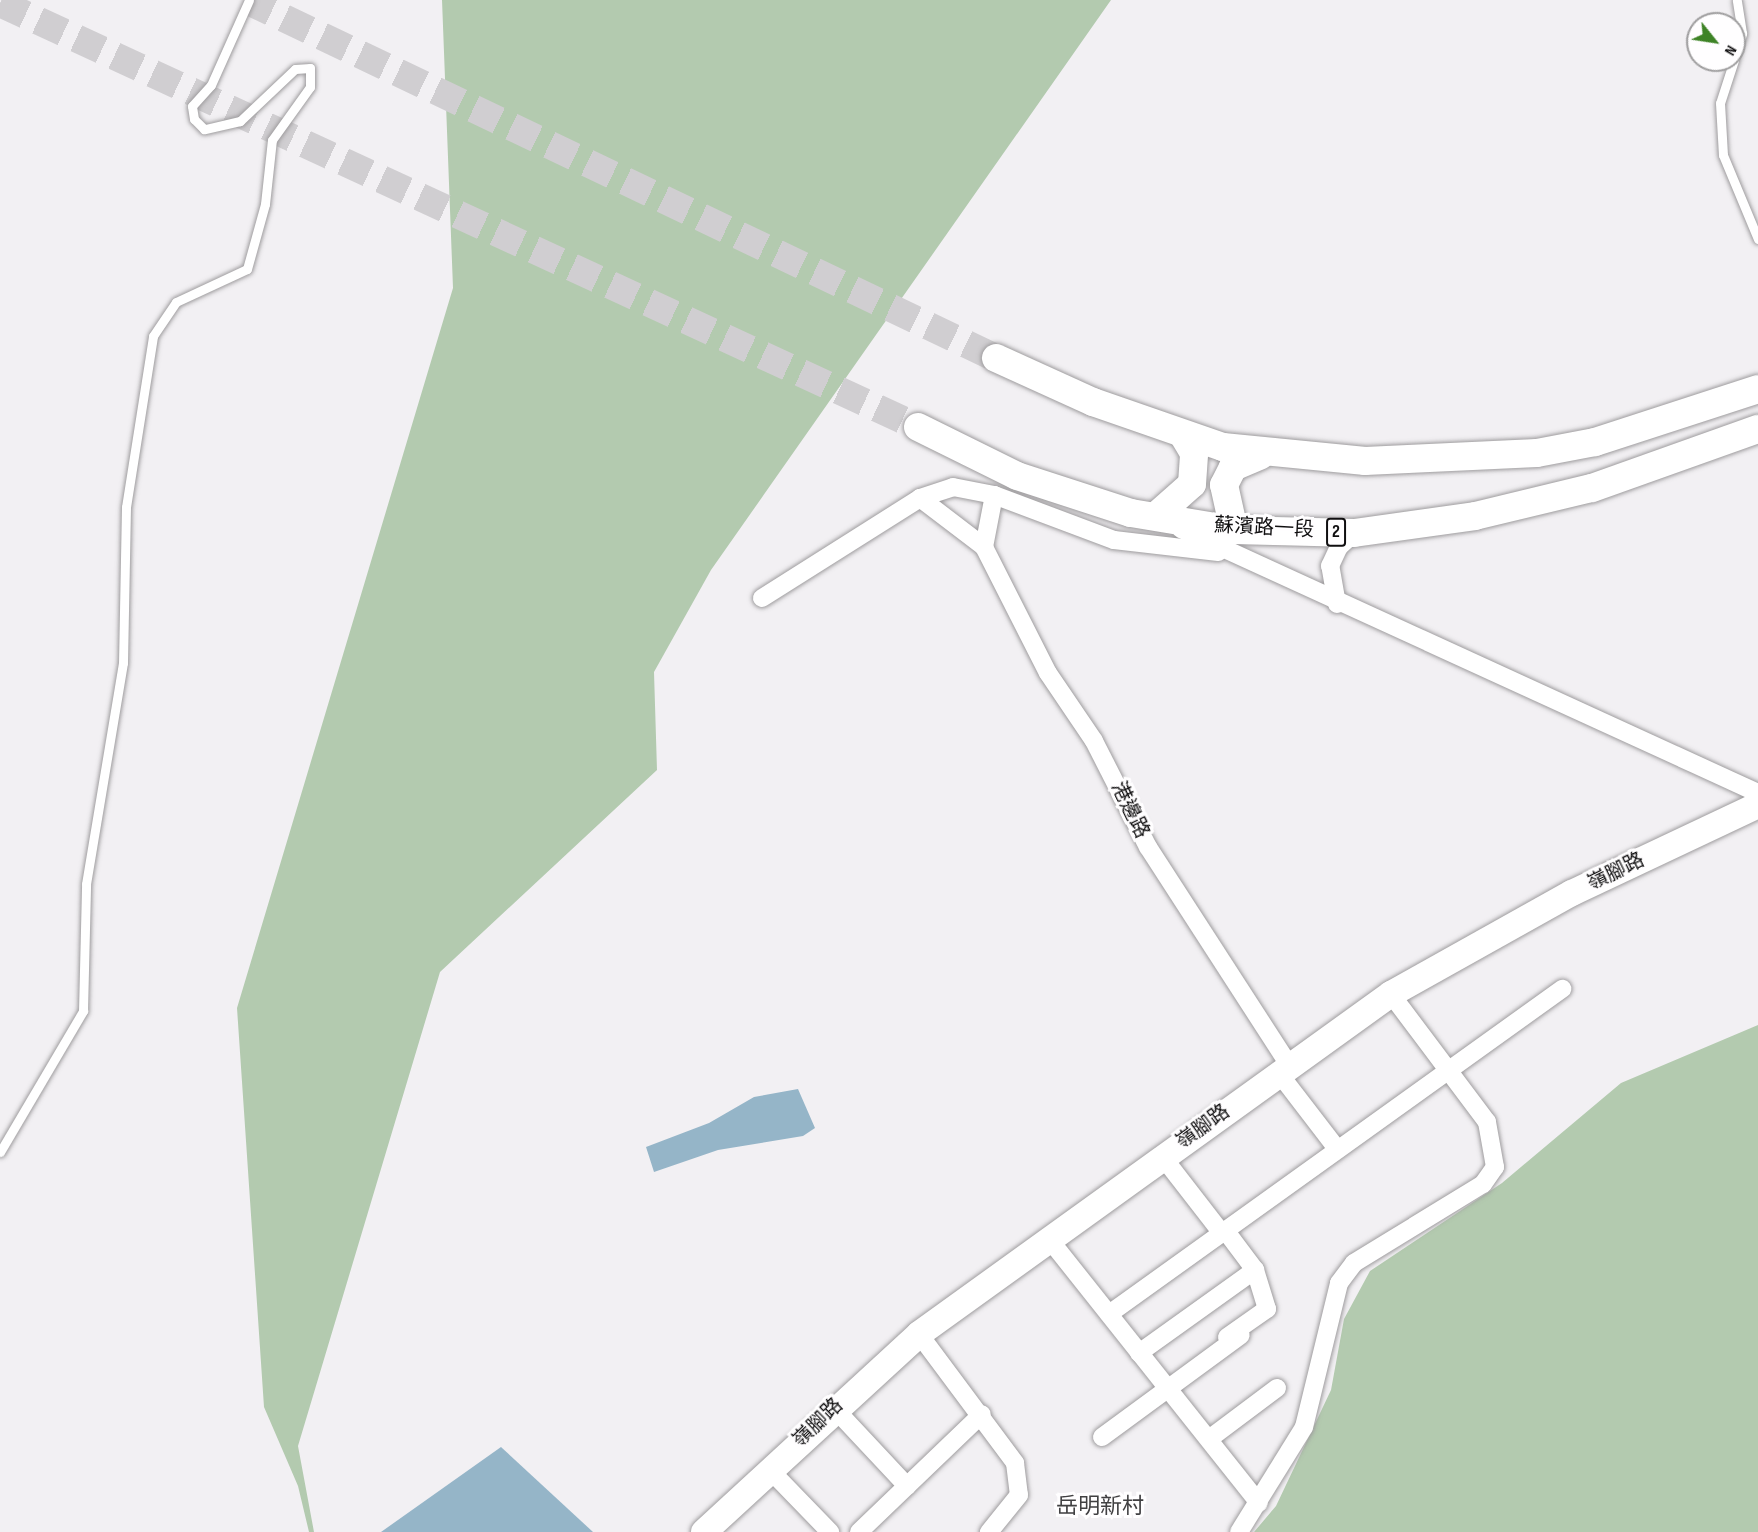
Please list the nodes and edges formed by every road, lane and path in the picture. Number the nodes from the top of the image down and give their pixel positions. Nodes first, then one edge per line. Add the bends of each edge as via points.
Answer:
1 (249, 0) edge
2 (1730, 72) edge
3 (1758, 239) edge
4 (996, 358) tunnel mouth
5 (1758, 390) edge
6 (918, 427) tunnel mouth
7 (1758, 429) edge
8 (1184, 435) junction
9 (1261, 455) junction
10 (994, 495) junction
11 (920, 498) junction
12 (1156, 516) junction
13 (1354, 533) junction
14 (1233, 542) junction
15 (984, 547) junction
16 (762, 598) dead end
17 (1337, 604) junction
18 (1758, 793) edge
19 (1758, 805) edge
20 (1562, 989) dead end
21 (1390, 994) junction
22 (1447, 1068) junction
23 (1283, 1069) junction
24 (1337, 1149) junction
25 (0, 1152) edge
26 (1162, 1156) junction
27 (1223, 1231) junction
28 (1049, 1239) junction
29 (1254, 1270) junction
30 (1109, 1314) junction
31 (919, 1334) junction
32 (1241, 1335) dead end
33 (1211, 1348) dead end
34 (1139, 1353) junction
35 (1166, 1387) junction
36 (1277, 1388) dead end
37 (834, 1408) junction
38 (982, 1414) junction
39 (1102, 1437) dead end
40 (1209, 1439) junction
41 (769, 1469) junction
42 (907, 1486) junction
43 (1259, 1503) junction
44 (704, 1532) edge
45 (830, 1532) edge
46 (859, 1532) edge
47 (989, 1532) edge
48 (1239, 1532) edge

1 - 25 lane via 211,85 192,106 194,118 204,129 240,121 295,69 310,69 310,87 272,140 265,204 247,269 176,302 153,336 126,507 123,663 86,884 83,1011
2 - 3 lane via 1720,103 1723,155
4 - 8 main road
5 - 9 main road via 1595,442 1537,453 1365,461
6 - 12 main road, 蘇濱路一段 / 2 via 1017,476 1131,513
7 - 13 main road, 蘇濱路一段 / 2 via 1592,488 1475,516
8 - 9 main road
8 - 12 main road via 1194,453 1192,484
9 - 14 main road via 1233,467 1224,485
10 - 11 street via 953,487
10 - 14 street via 1114,540
10 - 15 street
11 - 15 street
11 - 16 street
12 - 14 main road, 蘇濱路一段 / 2
13 - 14 main road, 蘇濱路一段 / 2
13 - 17 street via 1339,547 1330,566
14 - 17 street
15 - 23 street, 港邊路 via 1048,673 1094,741 1148,847
17 - 18 street
19 - 21 street, 嶺腳路 via 1572,893
20 - 22 street
21 - 22 street
21 - 23 street, 嶺腳路
22 - 24 street
22 - 43 street via 1487,1122 1495,1167 1483,1185 1354,1263 1339,1283 1311,1410
23 - 24 street, 港邊路
23 - 26 street, 嶺腳路
24 - 27 street
26 - 27 street
26 - 28 street, 嶺腳路
27 - 29 street
27 - 30 street
28 - 30 street
28 - 31 street, 嶺腳路
29 - 33 street via 1267,1309
29 - 34 street
30 - 34 street
31 - 37 street, 嶺腳路
31 - 38 street
32 - 35 street
34 - 35 street
35 - 39 street
35 - 40 street
36 - 40 street
37 - 41 street, 嶺腳路
37 - 42 street
38 - 42 street
38 - 47 street via 1011,1454 1021,1482 1016,1500
40 - 43 street
41 - 44 street, 嶺腳路
41 - 45 street
42 - 46 street
43 - 48 street

